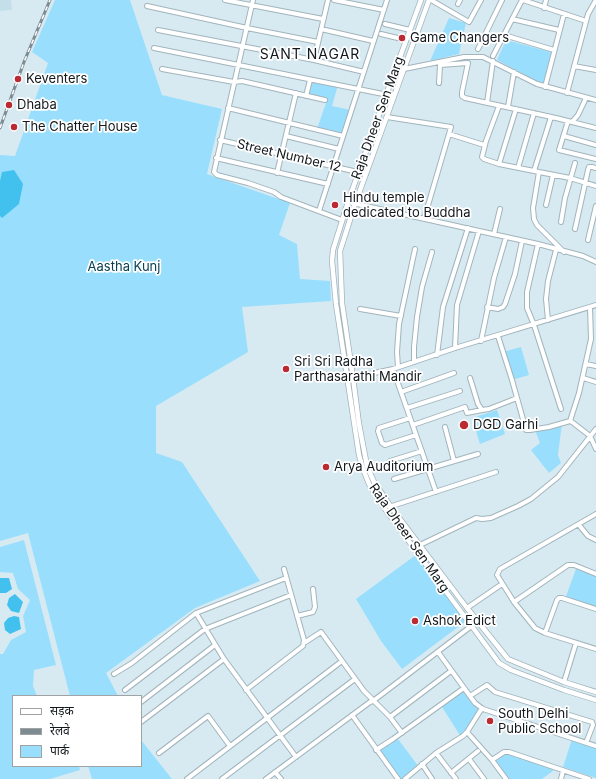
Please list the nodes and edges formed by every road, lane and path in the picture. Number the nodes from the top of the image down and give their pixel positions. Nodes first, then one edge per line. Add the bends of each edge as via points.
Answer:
1 (225, 0) edge
2 (254, 0) edge
3 (328, 0) edge
4 (334, 0) edge
5 (387, 0) edge
6 (421, 0) edge
7 (430, 0) edge
8 (481, 0) edge
9 (502, 0) edge
10 (523, 0) edge
11 (546, 0) edge
12 (596, 0) edge
13 (252, 5) junction
14 (147, 6) dead end
15 (544, 8) junction
16 (384, 10) junction
17 (564, 14) junction
18 (322, 19) junction
19 (512, 19) junction
20 (586, 21) junction
21 (385, 24) dead end
22 (247, 28) junction
23 (320, 29) junction
24 (158, 30) dead end
25 (410, 30) junction
26 (559, 30) junction
27 (381, 34) dead end
28 (504, 35) junction
29 (406, 40) junction
30 (374, 41) junction
31 (318, 42) junction
32 (242, 46) junction
33 (154, 48) dead end
34 (478, 48) dead end
35 (554, 50) junction
36 (493, 56) dead end
37 (314, 60) junction
38 (493, 62) junction
39 (238, 65) junction
40 (574, 66) junction
41 (162, 69) dead end
42 (404, 69) junction
43 (596, 70) edge
44 (364, 72) junction
45 (514, 72) junction
46 (310, 80) junction
47 (234, 82) junction
48 (439, 83) dead end
49 (545, 87) junction
50 (358, 89) junction
51 (567, 92) junction
52 (296, 93) junction
53 (386, 95) junction
54 (306, 96) junction
55 (393, 96) junction
56 (586, 98) junction
57 (325, 100) dead end
58 (596, 100) edge
59 (487, 103) junction
60 (499, 106) junction
61 (228, 108) junction
62 (508, 108) junction
63 (516, 109) junction
64 (534, 113) junction
65 (551, 116) junction
66 (387, 117) junction
67 (570, 121) junction
68 (289, 123) junction
69 (596, 128) edge
70 (449, 134) junction
71 (286, 136) junction
72 (343, 136) junction
73 (564, 136) junction
74 (220, 140) junction
75 (484, 145) junction
76 (596, 145) edge
77 (339, 148) junction
78 (282, 154) junction
79 (216, 158) junction
80 (596, 159) edge
81 (575, 163) dead end
82 (499, 164) junction
83 (333, 167) junction
84 (518, 168) junction
85 (596, 168) edge
86 (537, 172) junction
87 (278, 173) junction
88 (358, 173) junction
89 (366, 174) junction
90 (552, 174) junction
91 (570, 178) junction
92 (585, 182) junction
93 (328, 184) junction
94 (596, 186) edge
95 (348, 202) junction
96 (355, 204) junction
97 (546, 205) dead end
98 (596, 206) edge
99 (500, 209) dead end
100 (319, 211) junction
101 (424, 219) junction
102 (342, 220) junction
103 (561, 222) dead end
104 (468, 228) junction
105 (575, 229) dead end
106 (479, 231) junction
107 (494, 234) junction
108 (506, 237) junction
109 (588, 240) dead end
110 (522, 241) junction
111 (538, 244) junction
112 (415, 249) dead end
113 (556, 250) junction
114 (432, 252) dead end
115 (564, 252) junction
116 (596, 262) edge
117 (596, 305) edge
118 (590, 306) junction
119 (487, 307) junction
120 (360, 309) dead end
121 (401, 316) junction
122 (548, 320) junction
123 (534, 325) junction
124 (498, 336) junction
125 (482, 341) junction
126 (455, 348) junction
127 (437, 355) junction
128 (414, 362) junction
129 (586, 364) junction
130 (596, 366) edge
131 (398, 367) junction
132 (393, 369) junction
133 (454, 373) dead end
134 (354, 378) junction
135 (470, 378) dead end
136 (583, 378) junction
137 (348, 379) junction
138 (596, 382) edge
139 (460, 391) dead end
140 (401, 392) junction
141 (517, 398) junction
142 (407, 408) junction
143 (561, 409) dead end
144 (482, 410) junction
145 (410, 418) junction
146 (570, 421) junction
147 (413, 425) junction
148 (444, 427) dead end
149 (596, 429) edge
150 (416, 435) junction
151 (590, 436) junction
152 (596, 449) edge
153 (422, 451) junction
154 (478, 454) dead end
155 (390, 461) dead end
156 (454, 461) junction
157 (428, 469) junction
158 (496, 472) dead end
159 (394, 479) dead end
160 (436, 492) junction
161 (391, 507) junction
162 (385, 509) junction
163 (596, 514) edge
164 (579, 524) junction
165 (596, 540) edge
166 (420, 545) junction
167 (284, 569) dead end
168 (596, 574) edge
169 (286, 578) junction
170 (502, 584) junction
171 (313, 589) dead end
172 (291, 595) junction
173 (514, 602) junction
174 (467, 608) junction
175 (596, 609) edge
176 (196, 613) junction
177 (297, 616) junction
178 (478, 622) junction
179 (472, 626) junction
180 (205, 629) junction
181 (545, 633) junction
182 (304, 643) junction
183 (576, 643) junction
184 (215, 644) junction
185 (596, 649) edge
186 (438, 652) junction
187 (224, 659) junction
188 (342, 661) junction
189 (451, 671) junction
190 (114, 674) dead end
191 (355, 679) junction
192 (564, 682) junction
193 (464, 688) junction
194 (125, 690) dead end
195 (246, 690) junction
196 (596, 692) edge
197 (470, 696) junction
198 (596, 700) edge
199 (142, 701) edge
200 (373, 701) junction
201 (482, 708) junction
202 (352, 716) junction
203 (390, 717) junction
204 (268, 718) junction
205 (142, 721) edge
206 (468, 732) junction
207 (402, 733) junction
208 (281, 735) junction
209 (586, 742) junction
210 (230, 746) junction
211 (596, 746) edge
212 (376, 750) junction
213 (478, 751) dead end
214 (159, 753) dead end
215 (436, 753) junction
216 (296, 757) junction
217 (469, 758) junction
218 (492, 760) junction
219 (422, 764) junction
220 (563, 771) junction
221 (275, 772) junction
222 (451, 773) junction
223 (187, 779) edge
224 (222, 779) edge
225 (266, 779) edge
226 (281, 779) edge
227 (398, 779) edge
228 (405, 779) edge
229 (432, 779) edge
230 (456, 779) edge
231 (484, 779) edge
232 (506, 779) edge
233 (561, 779) edge
234 (589, 779) edge

1 - 13 street
2 - 13 street
3 - 18 street
4 - 16 street
5 - 16 street
6 - 25 street, Raja Dheer Sen Marg
7 - 8 street via 469,22
7 - 42 street, Raja Dheer Sen Marg
9 - 34 street
10 - 15 street
10 - 19 street
11 - 15 street
12 - 20 street
13 - 18 street
13 - 22 street
14 - 22 street
15 - 17 street
16 - 30 street
17 - 20 street
17 - 26 street
18 - 23 street
19 - 26 street
19 - 28 street
20 - 40 street
21 - 25 street
22 - 31 street
22 - 32 street
23 - 30 street
23 - 31 street
24 - 32 street
25 - 29 street, Raja Dheer Sen Marg
26 - 35 street
27 - 29 street
28 - 35 street
28 - 36 street
29 - 53 street, Raja Dheer Sen Marg
30 - 44 street
31 - 37 street
32 - 37 street
32 - 39 street
33 - 39 street
35 - 49 street
37 - 44 street
38 - 42 street via 483,57 464,57
38 - 45 street
38 - 59 street
39 - 46 street
39 - 47 street
40 - 43 street
40 - 51 street
41 - 47 street
42 - 55 street, Raja Dheer Sen Marg
44 - 50 street
45 - 49 street
45 - 62 street
46 - 50 street
46 - 54 street
47 - 52 street via 242,81
47 - 61 street
48 - 59 street via 440,65 468,63 462,96
49 - 51 street
50 - 53 street
50 - 72 street
51 - 56 street
52 - 54 street
52 - 68 street
53 - 55 street
53 - 88 street, Raja Dheer Sen Marg
54 - 57 street
55 - 66 street, Raja Dheer Sen Marg
56 - 58 street
56 - 67 street via 578,115
59 - 60 street
60 - 62 street
60 - 75 street
61 - 68 street
61 - 74 street
62 - 63 street
63 - 64 street
63 - 82 street
64 - 65 street
64 - 84 street
65 - 67 street
65 - 86 street
66 - 70 street via 449,126
66 - 89 street, Raja Dheer Sen Marg
67 - 69 street
67 - 73 street
68 - 71 street
68 - 72 street
70 - 75 street
70 - 101 street
71 - 77 street
71 - 78 street
72 - 77 street
73 - 76 street
73 - 80 street via 559,150
74 - 78 street, Street Number 12
74 - 79 street
75 - 82 street via 482,157
77 - 83 street
78 - 83 street, Street Number 12
78 - 87 street
79 - 87 street
79 - 100 street via 214,172 218,175 274,192
81 - 91 street
82 - 84 street
83 - 88 street, Street Number 12
83 - 93 street
84 - 86 street
85 - 92 street via 589,167
86 - 90 street
86 - 115 street via 534,219
87 - 93 street
88 - 89 street, Street Number 12
88 - 95 street, Raja Dheer Sen Marg
89 - 96 street, Raja Dheer Sen Marg
90 - 91 street
90 - 97 street
91 - 92 street
91 - 103 street
92 - 94 street
92 - 105 street
93 - 100 street
95 - 96 street
95 - 102 street, Raja Dheer Sen Marg
96 - 101 street
96 - 134 street, Raja Dheer Sen Marg via 340,252 342,303
98 - 109 street
99 - 107 street
100 - 102 street
101 - 104 street
102 - 137 street, Raja Dheer Sen Marg via 332,261
104 - 106 street
104 - 127 street via 443,307
106 - 107 street
106 - 126 street via 457,305
107 - 108 street
108 - 110 street
108 - 119 street
110 - 111 street
110 - 119 street via 505,304 498,310
111 - 113 street
111 - 123 street via 527,292 527,308
112 - 121 street
113 - 115 street
113 - 122 street via 546,298
114 - 128 street via 417,317
115 - 116 street
117 - 118 street
118 - 122 street
118 - 129 street via 592,334
119 - 125 street
120 - 121 street
121 - 131 street via 397,339
122 - 123 street
123 - 124 street
123 - 143 street
124 - 125 street
124 - 141 street
125 - 126 street
126 - 127 street
127 - 128 street
128 - 131 street
129 - 130 street
129 - 136 street
131 - 132 street
132 - 134 street
132 - 140 street
133 - 140 street
134 - 137 street
134 - 161 street, Raja Dheer Sen Marg via 367,466 374,482
135 - 144 street
136 - 138 street
136 - 146 street
137 - 162 street, Raja Dheer Sen Marg via 359,455 369,484
139 - 142 street
140 - 142 street
141 - 144 street
141 - 146 street via 526,430
142 - 145 street
144 - 147 street via 467,413 465,407
145 - 147 street
145 - 150 street via 379,428 382,443 385,445
146 - 151 street
147 - 150 street
148 - 156 street
149 - 151 street
150 - 153 street
151 - 152 street
151 - 166 street via 558,477 531,498 491,518 476,518
153 - 155 street
153 - 157 street
154 - 156 street
156 - 157 street
157 - 159 street
157 - 160 street
158 - 160 street
160 - 161 street
161 - 162 street
161 - 166 street, Raja Dheer Sen Marg
162 - 179 street, Raja Dheer Sen Marg
163 - 164 street
164 - 165 street via 588,536
164 - 170 street via 500,569 497,575
166 - 174 street, Raja Dheer Sen Marg
167 - 169 street
168 - 173 street via 568,565
169 - 172 street
169 - 176 street
170 - 173 street
170 - 174 street
171 - 177 street via 313,612
172 - 177 street
172 - 180 street
173 - 181 street via 534,628
174 - 178 street, Raja Dheer Sen Marg
175 - 181 street via 559,598
176 - 180 street
176 - 190 street
177 - 182 street
178 - 179 street
178 - 192 street, Raja Dheer Sen Marg via 508,659
179 - 186 street
179 - 198 street, Raja Dheer Sen Marg via 499,663 511,670
180 - 184 street
180 - 194 street
181 - 183 street
182 - 188 street via 321,632
182 - 195 street
183 - 185 street
183 - 192 street
184 - 187 street
184 - 199 street
186 - 189 street
186 - 200 street
187 - 195 street
187 - 205 street
188 - 191 street
188 - 204 street
189 - 193 street
189 - 203 street
191 - 200 street
191 - 208 street
192 - 196 street, Raja Dheer Sen Marg
193 - 197 street
193 - 207 street
195 - 204 street
197 - 201 street
197 - 209 street via 488,685 495,692 592,722
200 - 202 street
200 - 203 street
201 - 206 street
201 - 209 street
202 - 212 street
202 - 216 street
203 - 207 street
204 - 208 street
204 - 210 street
206 - 215 street
206 - 218 street
207 - 212 street
208 - 216 street
208 - 224 street
209 - 211 street
210 - 214 street via 208,716
210 - 223 street
212 - 227 street
213 - 217 street
215 - 219 street
215 - 222 street
216 - 221 street
217 - 222 street
217 - 231 street
218 - 220 street via 506,752
218 - 232 street
219 - 228 street
219 - 229 street
220 - 233 street
220 - 234 street
221 - 225 street
221 - 226 street
222 - 230 street

